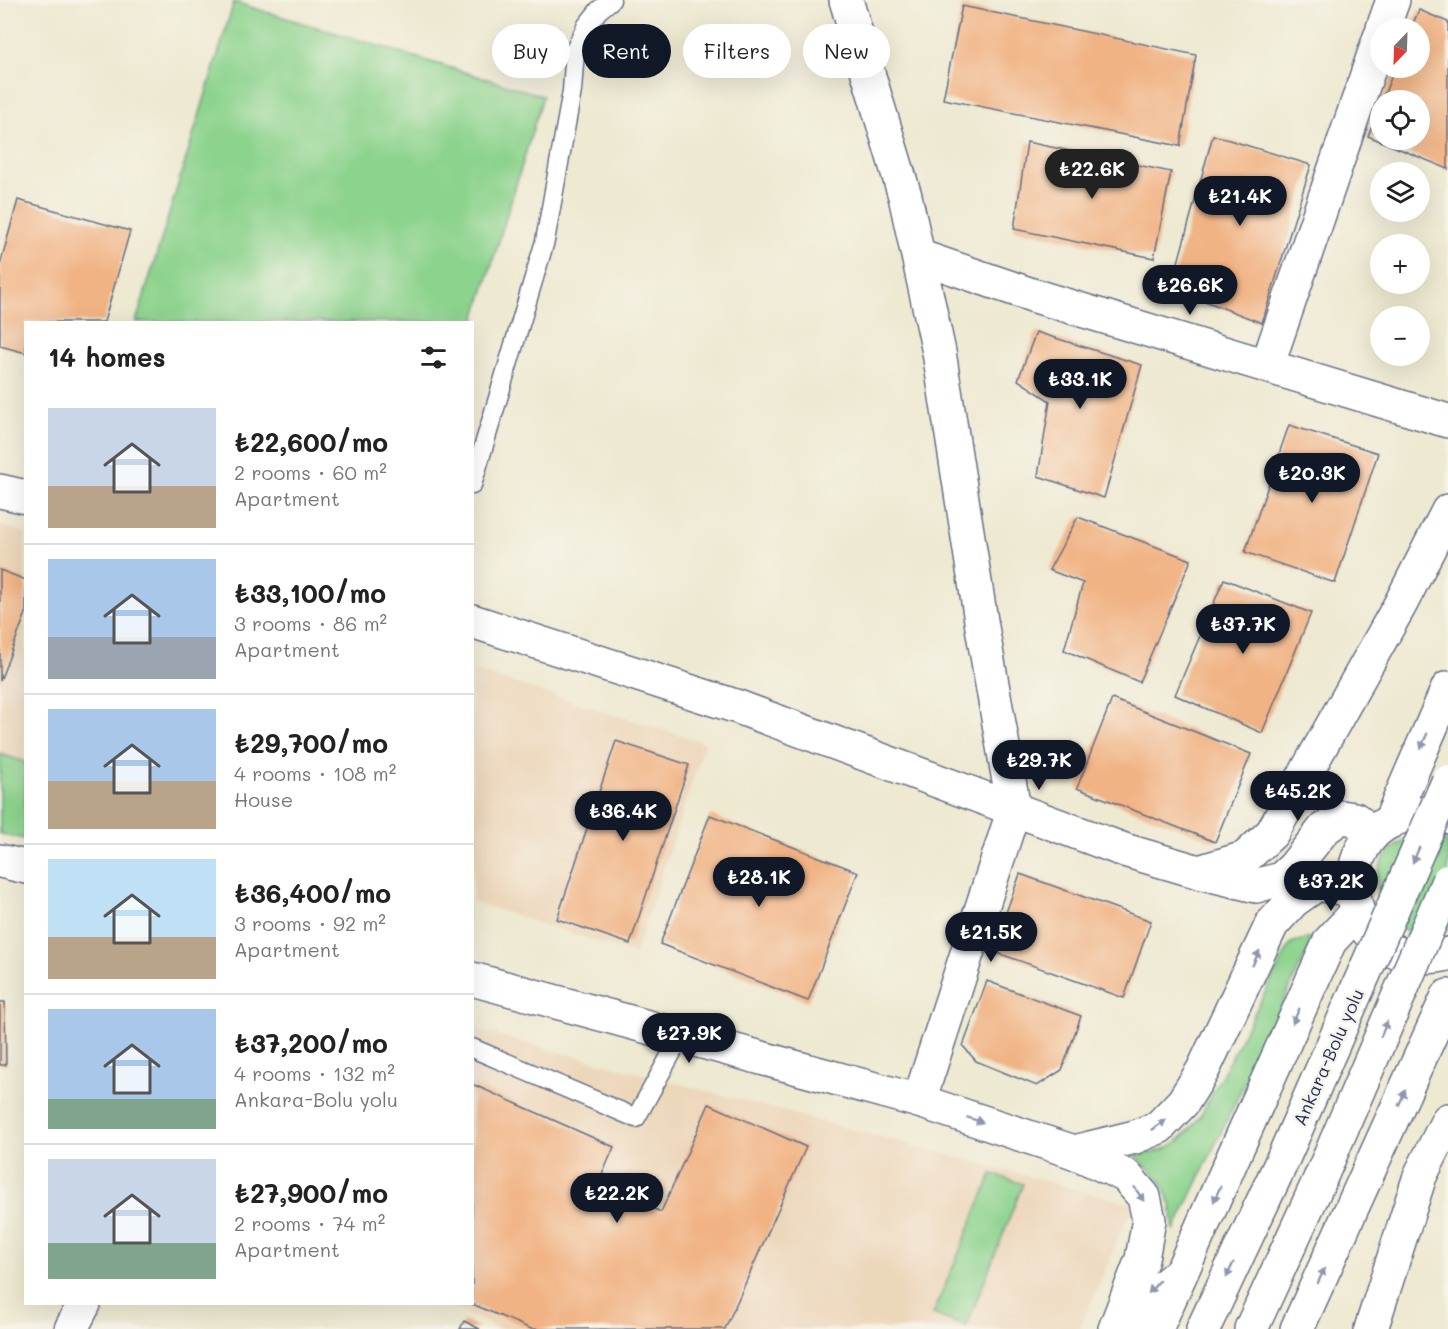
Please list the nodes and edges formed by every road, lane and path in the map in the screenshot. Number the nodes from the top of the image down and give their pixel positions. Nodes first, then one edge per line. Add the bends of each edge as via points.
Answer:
1 (611, 0) edge
2 (846, 0) edge
3 (1393, 0) edge
4 (1387, 18) edge
5 (1370, 66) edge
6 (918, 256) junction
7 (1267, 366) junction
8 (1448, 420) edge
9 (474, 478) edge
10 (0, 490) edge
11 (24, 496) edge
12 (1448, 511) edge
13 (474, 622) edge
14 (1448, 688) edge
15 (1448, 782) edge
16 (1014, 809) junction
17 (1448, 817) edge
18 (1382, 828) junction
19 (0, 861) edge
20 (24, 867) edge
21 (1199, 872) junction
22 (1448, 881) edge
23 (1355, 901) junction
24 (1448, 954) edge
25 (474, 980) edge
26 (1448, 996) edge
27 (681, 1036) junction
28 (474, 1049) edge
29 (919, 1101) junction
30 (1448, 1120) edge
31 (1074, 1152) junction
32 (1189, 1256) junction
33 (83, 1305) edge
34 (71, 1329) edge
35 (1115, 1329) edge
36 (1133, 1329) edge
37 (1156, 1329) edge
38 (1203, 1329) edge
39 (1251, 1329) edge
40 (1297, 1329) edge
41 (1371, 1329) edge

1 - 9 lane via 587,25 575,50 572,91 544,241
2 - 6 main road via 905,196
3 - 4 main road
5 - 7 main road
6 - 7 main road
6 - 16 main road via 939,352
7 - 8 main road
10 - 11 main road
12 - 21 main road via 1272,833 1245,858
13 - 16 main road via 738,706
14 -> 18 main road
15 -> 38 main road, Ankara-Bolu yolu, bridge via 1282,1161
16 - 21 main road via 1124,850
16 - 29 main road
17 - 18 main road via 1431,813 1410,815
18 - 21 main road via 1341,817 1324,829 1281,879 1256,886
18 - 23 main road via 1361,851 1354,870
19 - 20 main road
39 -> 22 main road, bridge
23 - 24 main road via 1369,932 1387,947 1408,956 1431,958
31 -> 23 main road via 1136,1137 1159,1127 1184,1102 1272,924 1293,901 1317,884
23 -> 32 main road via 1330,941
25 - 27 main road
40 -> 26 main road
27 - 28 lane via 636,1118
27 - 29 main road
29 -> 31 main road
30 - 41 main road via 1420,1176
31 -> 35 main road via 1126,1176 1144,1197 1149,1220 1142,1259
32 -> 36 lane via 1150,1288
32 - 37 main road
33 - 34 main road

